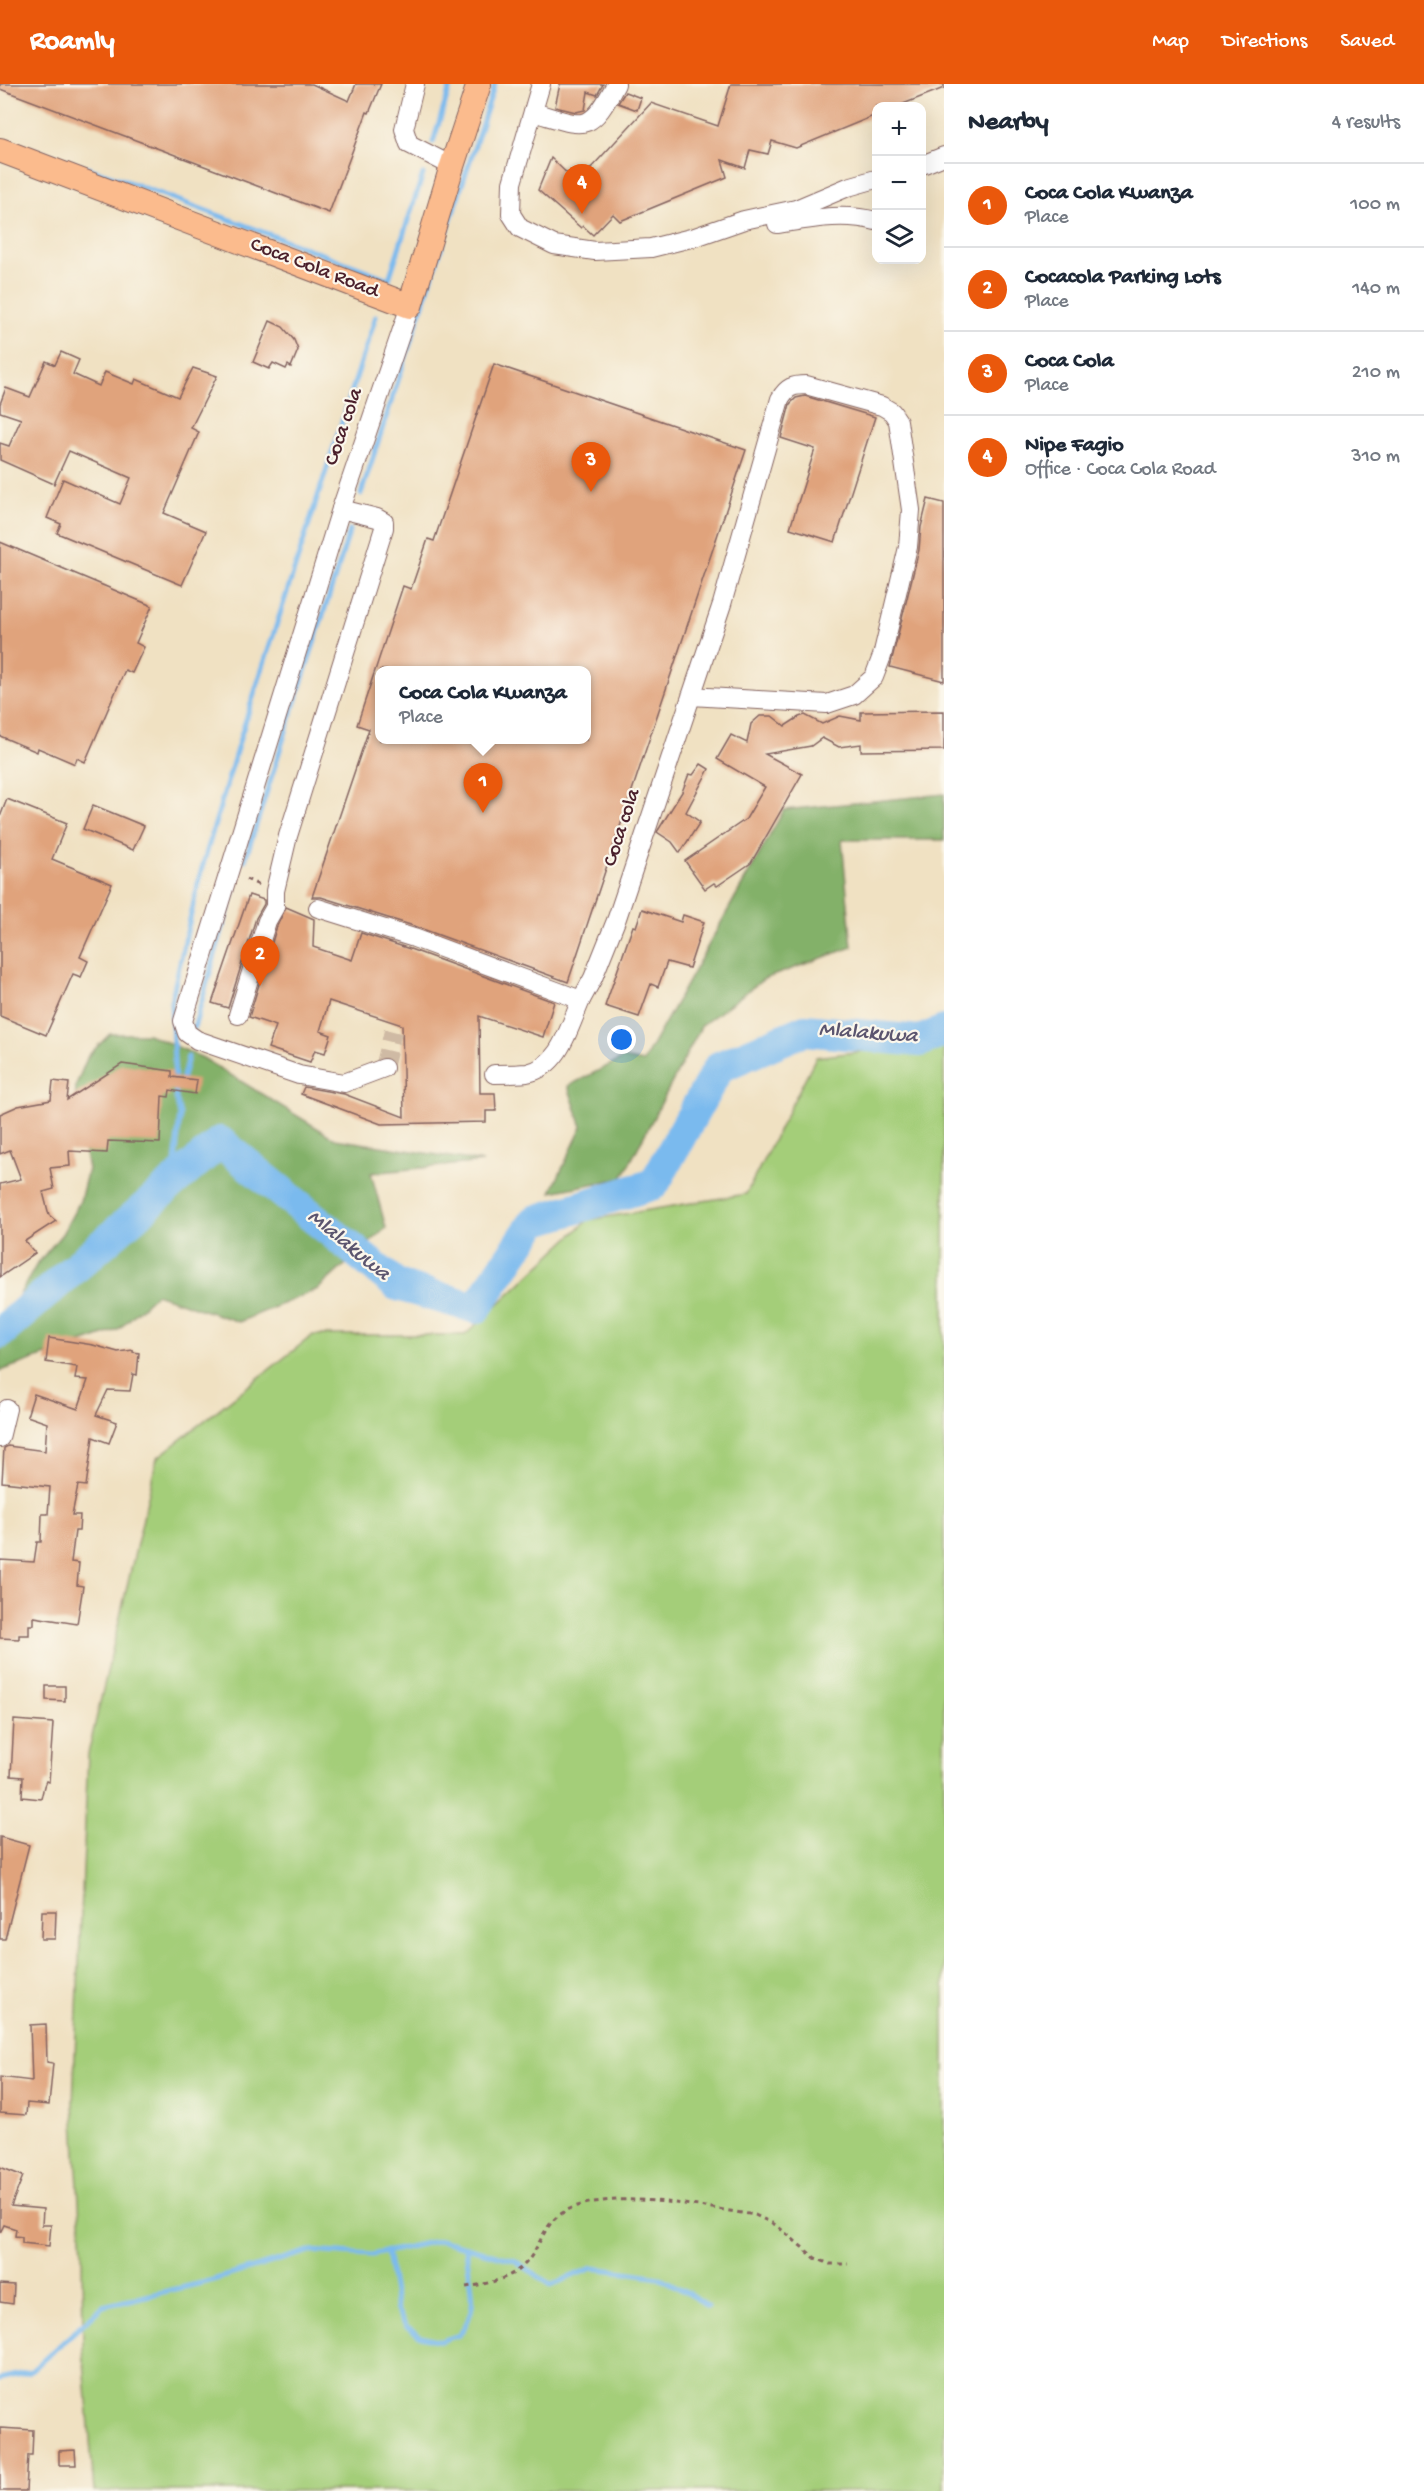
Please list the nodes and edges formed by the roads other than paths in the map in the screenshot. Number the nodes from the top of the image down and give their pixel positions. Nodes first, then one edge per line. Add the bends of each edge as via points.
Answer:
1 (415, 84) edge
2 (479, 84) edge
3 (541, 84) edge
4 (616, 84) edge
5 (533, 112) junction
6 (0, 150) edge
7 (944, 156) edge
8 (926, 163) edge
9 (452, 165) junction
10 (872, 180) edge
11 (872, 219) edge
12 (695, 237) junction
13 (410, 306) junction
14 (341, 509) junction
15 (691, 696) junction
16 (318, 908) dead end
17 (581, 1000) junction
18 (238, 1015) dead end
19 (384, 1068) dead end
20 (494, 1074) dead end
21 (7, 1409) dead end
22 (0, 1438) edge

1 - 9 street via 404,129 409,144
2 - 9 main road
3 - 5 street
4 - 5 street via 599,114 585,123
5 - 12 street via 512,183 511,214 520,228 554,245 595,251 651,248
6 - 13 main road, Coca Cola Road
7 - 8 street
9 - 13 main road
10 - 12 street via 796,209 744,220
11 - 12 street via 834,216
13 - 14 street, Coca cola
14 - 18 street via 377,518 384,522 384,528 288,836 275,907 267,921
14 - 19 street, Coca cola via 183,1026 197,1040 299,1075 344,1083
15 - 15 street, Coca cola via 785,390 806,385 882,405 898,420 911,510 908,547 874,677 854,696 827,704
15 - 17 street, Coca cola via 617,918
16 - 17 street via 414,938
17 - 20 street, Coca cola via 558,1051 545,1066 528,1072
21 - 22 street

